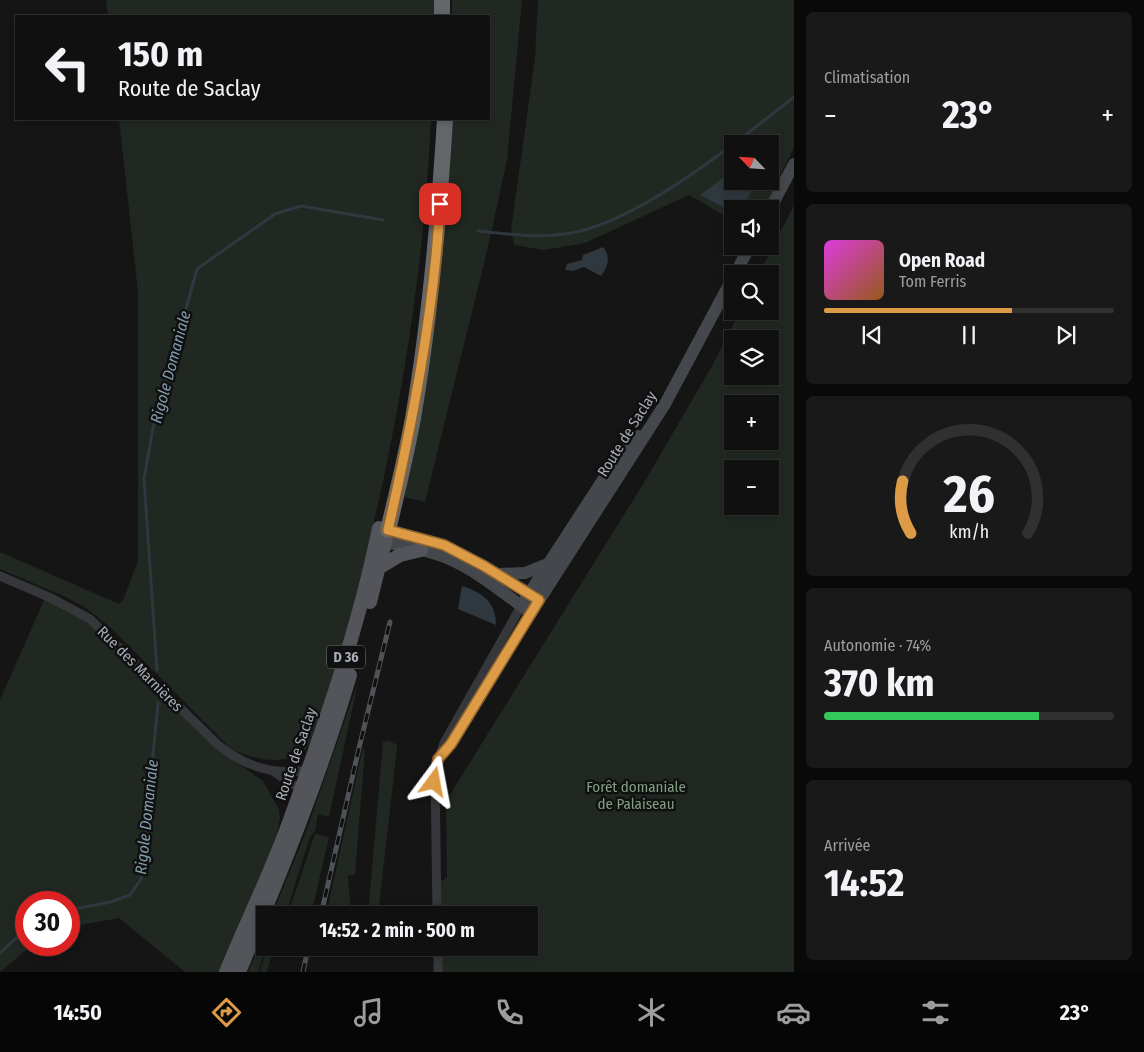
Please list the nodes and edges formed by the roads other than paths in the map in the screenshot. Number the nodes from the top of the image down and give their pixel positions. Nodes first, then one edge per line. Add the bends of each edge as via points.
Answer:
1 (442, 0) edge
2 (442, 15) edge
3 (436, 120) edge
4 (445, 120) edge
5 (794, 164) edge
6 (775, 200) edge
7 (724, 294) edge
8 (666, 404) junction
9 (382, 535) junction
10 (422, 550) junction
11 (550, 563) junction
12 (380, 567) junction
13 (497, 574) junction
14 (0, 576) edge
15 (534, 596) junction
16 (526, 610) junction
17 (314, 769) junction
18 (273, 771) junction
19 (305, 792) junction
20 (437, 906) edge
21 (438, 956) edge
22 (226, 972) edge
23 (239, 972) edge
24 (438, 972) edge

1 - 2 highway
3 - 9 highway via 429,223 411,371
4 - 9 highway via 439,222 413,419
5 - 6 main road
7 - 8 main road, Route de Saclay
8 - 11 main road via 610,469
8 - 15 main road, Route de Saclay
9 - 10 main road
9 - 12 main road, Route de Saclay / D 36
9 - 13 main road via 444,545
9 - 17 main road, Route de Saclay / D 36
10 - 12 main road via 400,555
10 - 16 main road via 457,563
11 - 13 main road via 524,573
11 - 15 main road
12 - 17 main road, Route de Saclay / D 36 via 339,711
13 - 15 main road
14 - 18 street, Rue des Marnières via 52,598 90,619 221,747 240,761
15 - 16 main road, Route de Saclay
16 - 20 street via 451,744 438,759 434,782
17 - 18 street, Rue des Marnières via 295,773
17 - 19 main road, Route de Saclay / D 36
18 - 19 street, Rue des Marnières
19 - 22 main road, Route de Saclay / D 36
19 - 23 main road, Route de Saclay / D 36 via 286,860
21 - 24 street

